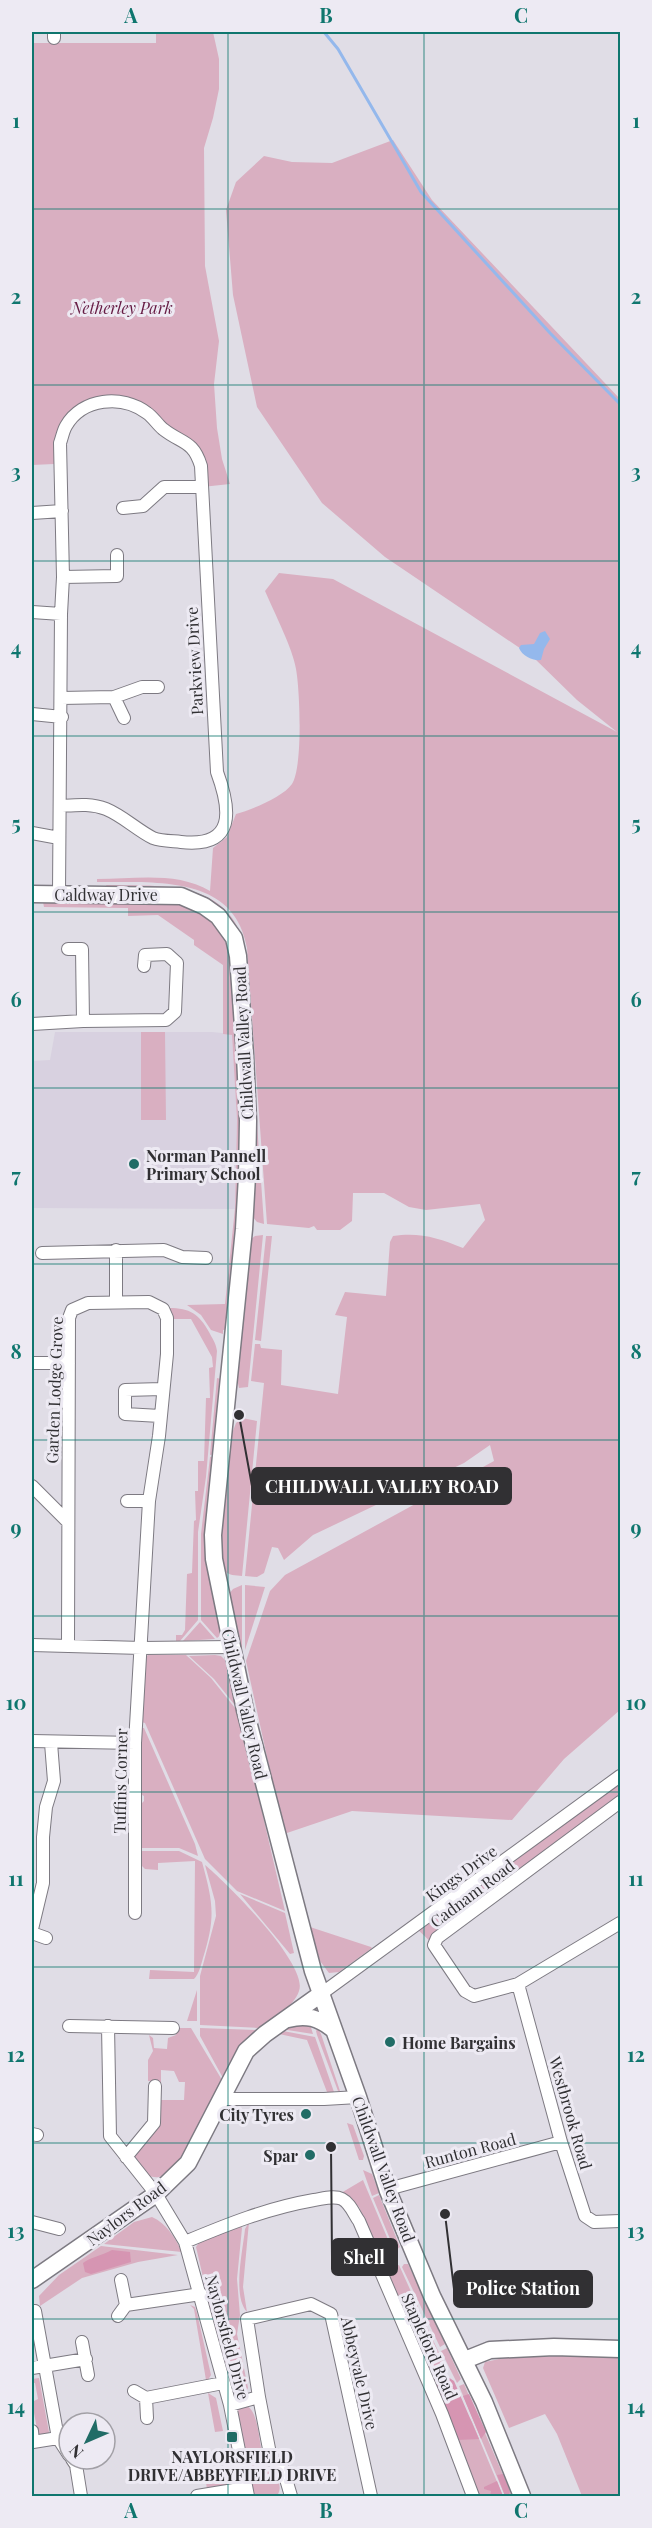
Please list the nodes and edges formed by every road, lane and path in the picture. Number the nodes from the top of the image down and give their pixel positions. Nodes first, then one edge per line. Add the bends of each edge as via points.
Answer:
1 (202, 487) junction
2 (123, 508) dead end
3 (62, 511) junction
4 (32, 513) edge
5 (117, 555) dead end
6 (63, 577) junction
7 (32, 612) edge
8 (61, 614) junction
9 (158, 687) dead end
10 (61, 698) junction
11 (114, 698) junction
12 (32, 714) edge
13 (62, 717) junction
14 (124, 718) dead end
15 (60, 806) junction
16 (32, 833) edge
17 (59, 838) junction
18 (32, 894) edge
19 (59, 894) junction
20 (181, 896) joint
21 (68, 949) dead end
22 (144, 966) dead end
23 (83, 1021) junction
24 (32, 1024) edge
25 (116, 1250) junction
26 (42, 1253) dead end
27 (206, 1258) dead end
28 (116, 1301) junction
29 (32, 1363) edge
30 (69, 1363) junction
31 (162, 1389) junction
32 (160, 1416) junction
33 (32, 1486) edge
34 (127, 1501) dead end
35 (149, 1501) junction
36 (67, 1521) junction
37 (32, 1645) edge
38 (68, 1645) junction
39 (232, 1647) junction
40 (142, 1648) junction
41 (32, 1740) edge
42 (51, 1743) junction
43 (135, 1743) junction
44 (621, 1776) edge
45 (621, 1802) edge
46 (135, 1914) dead end
47 (621, 1923) edge
48 (32, 1931) edge
49 (46, 1938) dead end
50 (518, 1984) junction
51 (321, 1994) junction
52 (287, 2019) junction
53 (69, 2026) dead end
54 (108, 2026) junction
55 (173, 2028) dead end
56 (334, 2030) junction
57 (155, 2086) dead end
58 (358, 2097) junction
59 (222, 2099) junction
60 (561, 2142) junction
61 (126, 2157) junction
62 (388, 2189) junction
63 (156, 2194) junction
64 (621, 2221) edge
65 (32, 2222) edge
66 (59, 2229) dead end
67 (185, 2242) junction
68 (32, 2280) edge
69 (121, 2280) dead end
70 (201, 2294) junction
71 (126, 2305) junction
72 (35, 2311) dead end
73 (118, 2316) dead end
74 (82, 2342) dead end
75 (621, 2349) edge
76 (86, 2359) junction
77 (465, 2360) junction
78 (45, 2367) junction
79 (32, 2368) edge
80 (88, 2375) dead end
81 (223, 2383) junction
82 (134, 2391) dead end
83 (259, 2397) junction
84 (146, 2398) junction
85 (230, 2405) junction
86 (147, 2418) dead end
87 (32, 2431) edge
88 (57, 2433) edge
89 (57, 2438) edge
90 (77, 2471) edge
91 (247, 2492) edge
92 (81, 2496) edge
93 (197, 2496) edge
94 (291, 2496) edge
95 (371, 2496) edge
96 (473, 2496) edge
97 (522, 2496) edge

1 - 2 street via 164,487 143,506
1 - 3 street, Parkview Drive via 197,452 187,443 132,405 115,400 100,402 78,412 66,426 60,443
1 - 15 street, Parkview Drive via 217,772 228,811 222,830 213,839 193,843 155,839 107,809 92,805
3 - 4 street
3 - 6 street
5 - 6 street via 117,576
6 - 8 street
7 - 8 street
8 - 10 street
9 - 11 street via 142,687
10 - 11 street
10 - 13 street
11 - 14 street
12 - 13 street
13 - 15 street
15 - 17 street
16 - 17 street
17 - 19 street
18 - 19 main road, Caldway Drive
19 - 20 main road, Caldway Drive
20 - 39 main road, Childwall Valley Road via 204,906 228,927 238,956 241,1000 247,1176 213,1535 214,1559
21 - 23 street via 82,949
22 - 23 street via 145,955 167,954 177,963 175,1012 166,1020
23 - 24 street
25 - 26 street
25 - 27 street via 164,1250 182,1257
25 - 28 street
28 - 30 street, Garden Lodge Grove via 88,1303 72,1310
28 - 31 street, Garden Lodge Grove via 149,1302 163,1309 167,1318 167,1354
29 - 30 street
30 - 36 street, Garden Lodge Grove
31 - 32 street, Garden Lodge Grove
31 - 32 street via 125,1390 125,1414
32 - 35 street, Garden Lodge Grove
33 - 36 street
34 - 35 street
35 - 40 street, Garden Lodge Grove
36 - 38 street, Garden Lodge Grove
37 - 38 street
38 - 40 street
39 - 40 street
39 - 51 main road, Childwall Valley Road via 257,1758
40 - 43 street, Tuffins Corner
41 - 42 street
42 - 43 street
42 - 48 street via 54,1782 46,1807 43,1883
43 - 46 street, Tuffins Corner
44 - 51 street, Kings Drive
45 - 50 street, Cadnam Road via 437,1938 434,1945 465,1991 474,1996
47 - 50 street
48 - 49 street
50 - 60 street, Westbrook Road
51 - 52 main road, Naylors Road
51 - 56 main road, Childwall Valley Road
52 - 56 main road via 309,2016
52 - 59 main road, Naylors Road via 246,2051
53 - 54 street
54 - 55 street
54 - 61 street, Naylorsfield Drive via 110,2136
56 - 58 main road, Childwall Valley Road
57 - 61 street via 154,2123
58 - 59 street
58 - 62 main road, Childwall Valley Road
59 - 63 main road, Naylors Road via 188,2163
60 - 62 street, Runton Road
60 - 64 street, Westbrook Road via 585,2216 594,2222
61 - 63 street, Naylorsfield Drive
62 - 77 main road, Childwall Valley Road via 432,2296
63 - 67 street, Naylorsfield Drive
63 - 68 main road, Naylors Road
65 - 66 street
67 - 70 street, Naylorsfield Drive
67 - 96 street, Stapleford Road via 285,2205 341,2198 358,2221 442,2414
69 - 71 street
70 - 71 street
70 - 81 street, Naylorsfield Drive
71 - 73 street
72 - 78 street
74 - 76 street
75 - 77 main road via 490,2350
76 - 78 street
76 - 80 street
77 - 97 main road, Childwall Valley Road
78 - 79 street
78 - 88 street
81 - 84 street
81 - 85 street, Naylorsfield Drive
82 - 84 street
83 - 85 street
83 - 94 street, Abbeyvale Drive via 271,2459 283,2469
83 - 95 street, Abbeyvale Drive via 247,2319 311,2304 332,2314
84 - 86 street
85 - 91 street, Naylorsfield Drive
87 - 89 street via 33,2442
90 - 92 street
91 - 93 street

